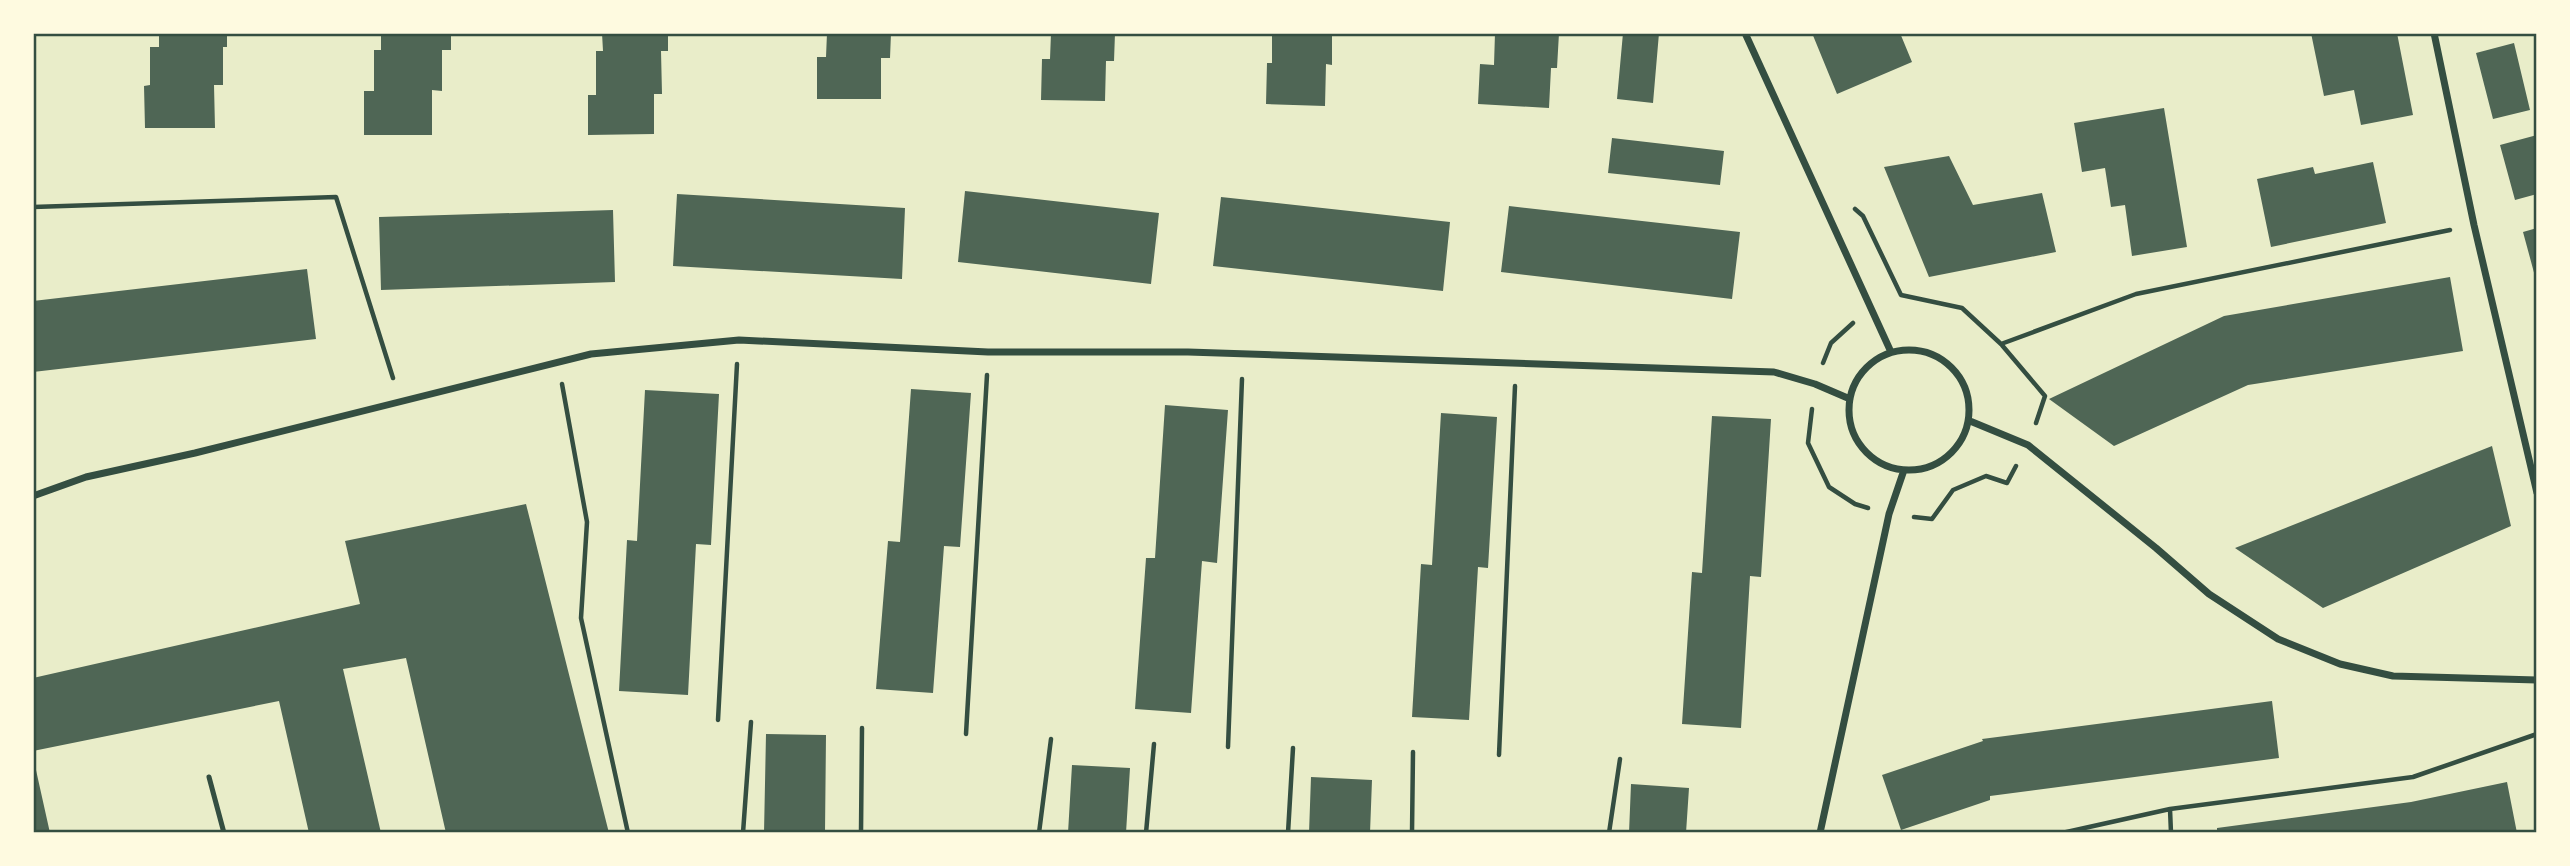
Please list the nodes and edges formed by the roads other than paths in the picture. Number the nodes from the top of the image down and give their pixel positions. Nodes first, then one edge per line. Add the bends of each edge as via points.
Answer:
1 (1745, 33) edge
2 (2434, 33) edge
3 (1891, 352) junction
4 (1850, 399) junction
5 (1970, 421) junction
6 (1903, 470) junction
7 (2537, 493) edge
8 (33, 496) edge
9 (2537, 680) edge
10 (209, 777) dead end
11 (225, 833) edge
12 (1820, 833) edge

1 - 3 street
2 - 7 street
3 - 4 street via 1872,362 1857,379
3 - 5 street via 1913,350 1938,357 1957,373 1968,394
4 - 6 street via 1850,422 1857,441 1876,460
4 - 8 street via 1774,372 1243,354 988,352 738,340 591,354 86,477
5 - 6 street via 1954,451 1935,465
5 - 9 street via 2028,444 2209,594 2278,639 2340,664 2393,676
6 - 12 street via 1889,514
10 - 11 lane

